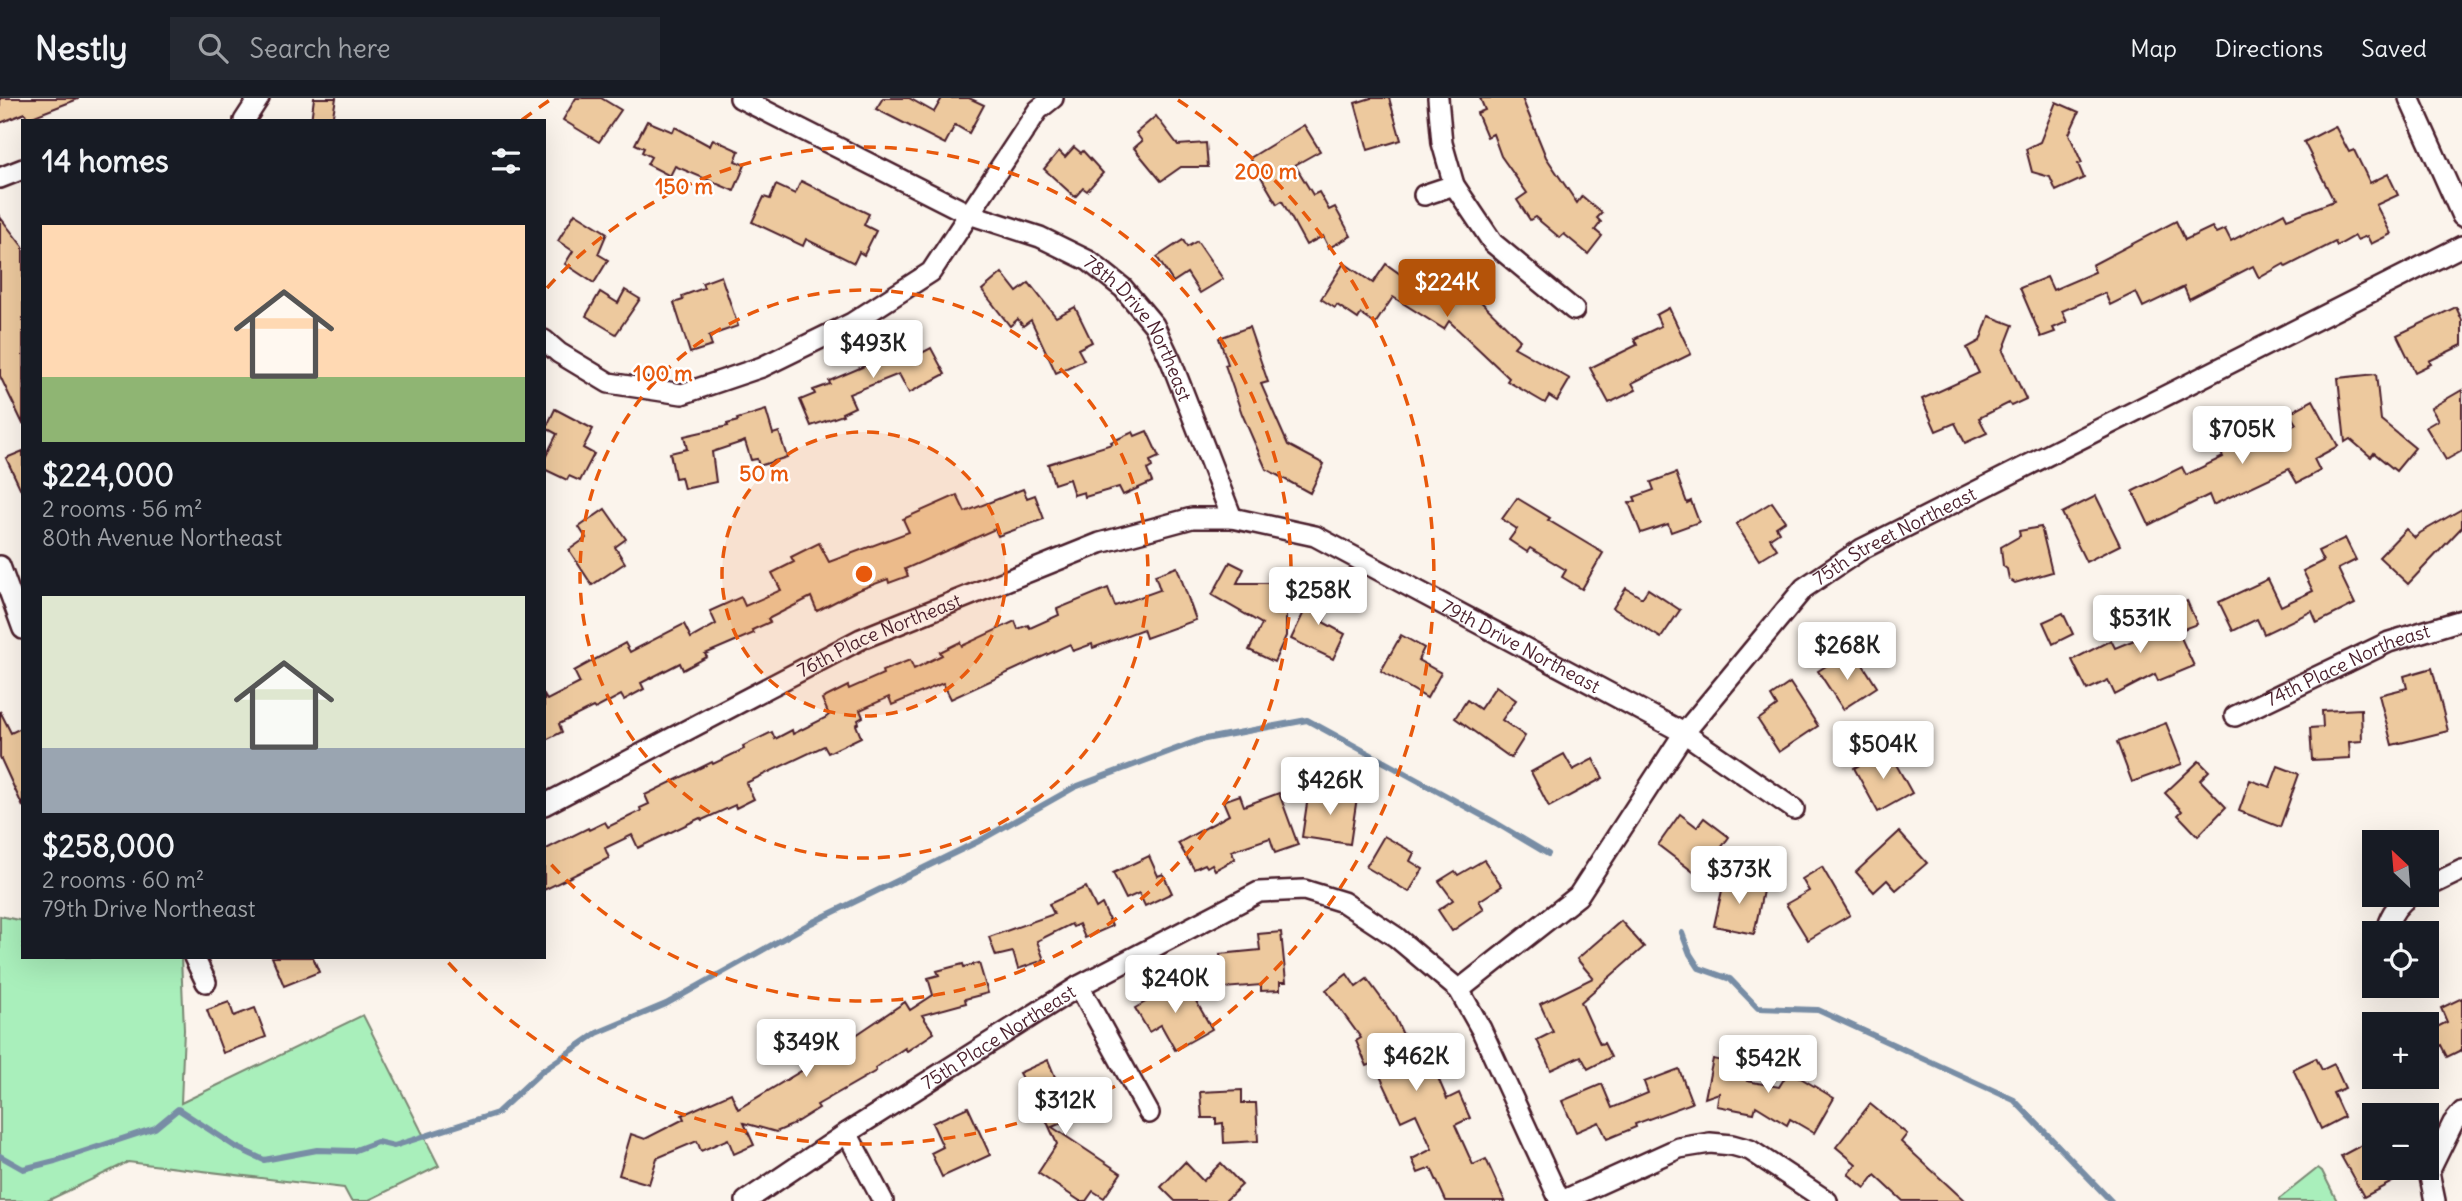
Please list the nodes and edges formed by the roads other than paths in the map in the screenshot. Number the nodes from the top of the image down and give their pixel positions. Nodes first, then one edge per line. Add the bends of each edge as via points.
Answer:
1 (259, 98) edge
2 (740, 98) edge
3 (1053, 98) edge
4 (1438, 98) edge
5 (2409, 98) edge
6 (245, 119) edge
7 (21, 170) edge
8 (0, 178) edge
9 (1454, 185) junction
10 (1424, 195) dead end
11 (969, 214) junction
12 (2462, 216) edge
13 (2462, 246) edge
14 (1574, 310) dead end
15 (546, 342) edge
16 (1232, 518) junction
17 (0, 566) edge
18 (2462, 620) edge
19 (21, 623) edge
20 (2235, 716) dead end
21 (1684, 733) junction
22 (546, 804) edge
23 (1794, 809) dead end
24 (2462, 870) edge
25 (2440, 881) edge
26 (195, 959) edge
27 (206, 982) dead end
28 (1079, 986) junction
29 (1459, 990) junction
30 (2462, 1111) edge
31 (1149, 1113) dead end
32 (848, 1133) junction
33 (746, 1201) edge
34 (883, 1201) edge
35 (1561, 1201) edge
36 (1827, 1201) edge
37 (2435, 1201) edge

1 - 6 street
2 - 11 street, 78th Drive Northeast
3 - 11 street via 1038,110
4 - 9 street via 1442,142
5 - 12 street
7 - 8 street
9 - 10 street
9 - 14 street via 1493,243
11 - 15 street via 931,272 852,323 762,367 682,394 609,383
11 - 16 street, 78th Drive Northeast via 1040,237 1089,261 1123,288 1154,325
13 - 21 street, 75th Street Northeast via 1862,549 1804,588
16 - 21 street, 79th Drive Northeast via 1315,536
16 - 22 street, 76th Place Northeast via 1192,518 1100,543 861,639
17 - 19 street
18 - 20 street, 74th Place Northeast via 2389,642
21 - 23 street, 79th Drive Northeast
21 - 29 street, 75th Street Northeast via 1578,896
24 - 25 street
26 - 27 street
28 - 29 street, 75th Place Northeast via 1259,892 1304,890 1343,902 1396,937
28 - 31 street
28 - 32 street, 75th Place Northeast
29 - 35 street
30 - 37 street via 2429,1172
32 - 33 street, 75th Place Northeast
32 - 34 street
35 - 36 street via 1679,1148 1710,1143 1750,1150

